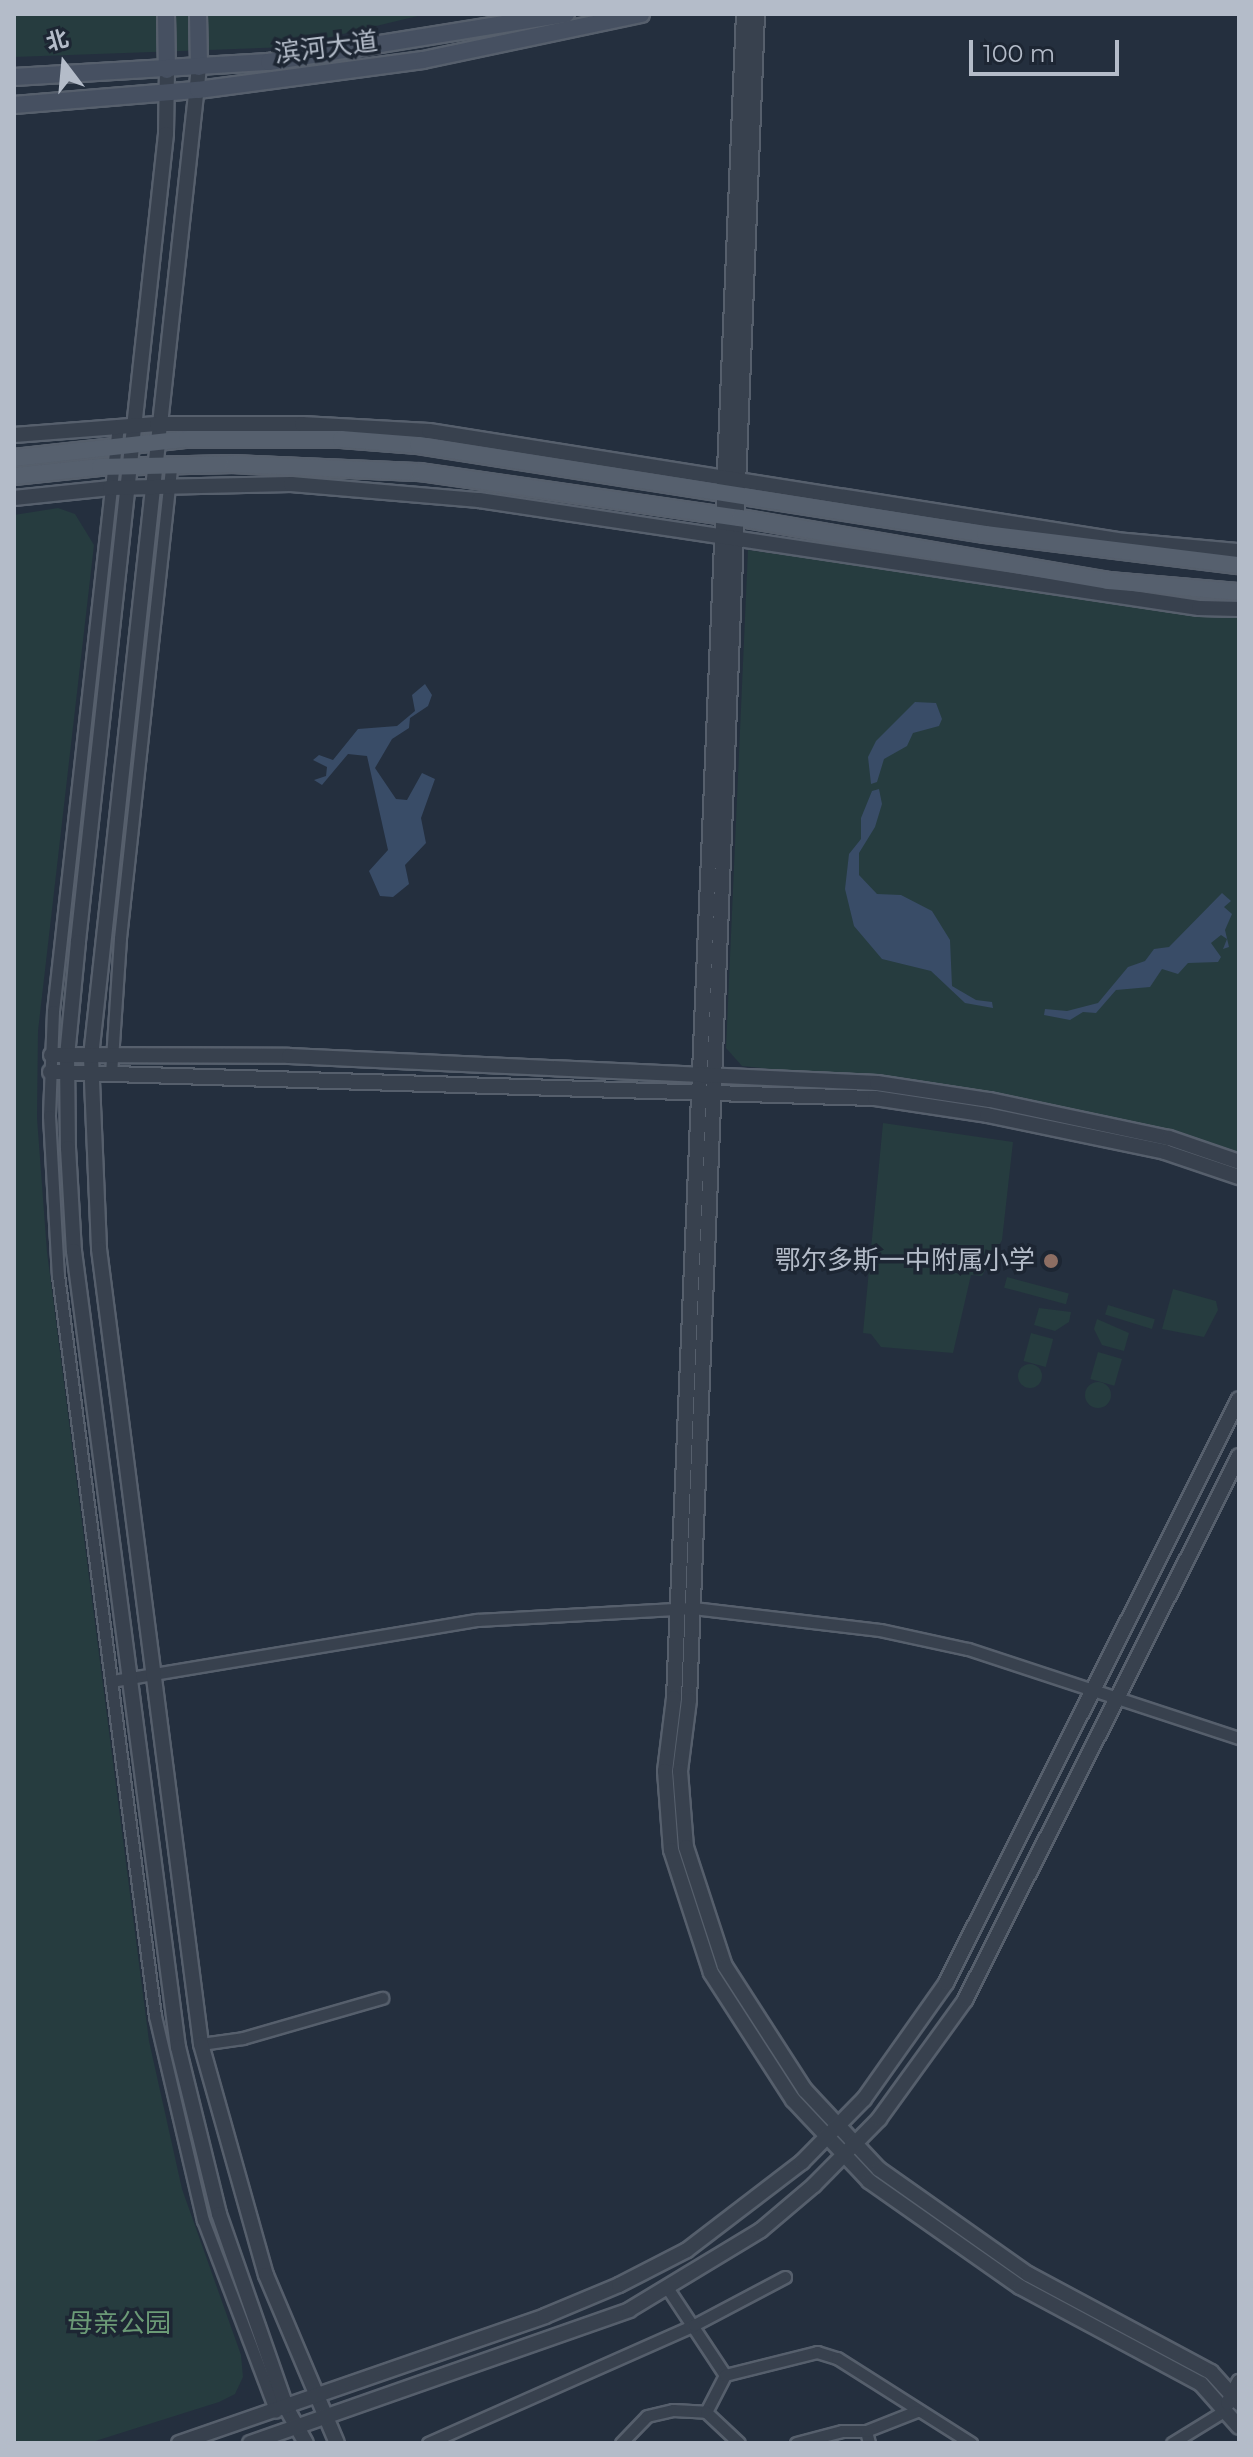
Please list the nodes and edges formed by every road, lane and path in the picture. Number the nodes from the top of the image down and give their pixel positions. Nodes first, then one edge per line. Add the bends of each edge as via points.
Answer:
1 (166, 14) edge
2 (198, 14) edge
3 (566, 14) edge
4 (641, 14) edge
5 (744, 14) edge
6 (757, 14) edge
7 (199, 67) junction
8 (167, 70) junction
9 (14, 77) edge
10 (198, 90) junction
11 (167, 94) junction
12 (14, 105) edge
13 (118, 425) junction
14 (136, 425) junction
15 (156, 433) junction
16 (14, 435) edge
17 (133, 443) junction
18 (115, 445) junction
19 (14, 458) edge
20 (171, 465) junction
21 (130, 466) junction
22 (153, 466) junction
23 (113, 467) junction
24 (14, 476) edge
25 (732, 485) junction
26 (151, 486) junction
27 (168, 486) junction
28 (128, 487) junction
29 (110, 488) junction
30 (14, 498) edge
31 (732, 518) junction
32 (732, 540) junction
33 (1239, 551) edge
34 (1239, 565) edge
35 (1239, 592) edge
36 (1239, 609) edge
37 (51, 1055) junction
38 (67, 1056) junction
39 (91, 1057) junction
40 (111, 1057) junction
41 (50, 1072) junction
42 (67, 1073) junction
43 (92, 1073) junction
44 (707, 1073) junction
45 (111, 1074) junction
46 (706, 1090) junction
47 (1239, 1162) edge
48 (1239, 1177) edge
49 (1239, 1399) edge
50 (1239, 1456) edge
51 (685, 1608) junction
52 (153, 1674) junction
53 (128, 1679) junction
54 (112, 1681) junction
55 (1093, 1690) junction
56 (1119, 1699) junction
57 (1239, 1738) edge
58 (382, 1998) dead end
59 (201, 2044) junction
60 (831, 2129) junction
61 (848, 2147) junction
62 (785, 2277) dead end
63 (668, 2289) junction
64 (694, 2325) junction
65 (725, 2375) junction
66 (1239, 2382) edge
67 (315, 2397) junction
68 (1235, 2400) edge
69 (281, 2410) junction
70 (917, 2411) junction
71 (1224, 2411) junction
72 (706, 2412) junction
73 (325, 2418) junction
74 (1239, 2427) edge
75 (296, 2429) junction
76 (867, 2437) edge
77 (179, 2443) edge
78 (250, 2443) edge
79 (306, 2443) edge
80 (337, 2443) edge
81 (428, 2443) edge
82 (621, 2443) edge
83 (739, 2443) edge
84 (796, 2443) edge
85 (971, 2443) edge
86 (1172, 2443) edge

1 - 8 main road
2 - 7 main road
3 - 7 main road, 滨河大道 via 379,47
4 - 10 main road, 滨河大道 via 423,60
5 - 25 street
6 - 25 street
7 - 8 main road, 滨河大道
7 - 10 street
8 - 9 main road, 滨河大道
8 - 11 street
10 - 11 main road, 滨河大道
10 - 15 street
11 - 12 main road, 滨河大道
11 - 14 street
13 - 14 street
13 - 16 street
13 - 18 street
14 - 15 street
14 - 17 street
15 - 17 main road
15 - 22 street
15 - 25 main road via 418,445
17 - 18 main road
17 - 21 street
18 - 19 main road
18 - 23 street
20 - 22 main road
20 - 27 street
20 - 31 main road via 420,472
21 - 22 main road
21 - 23 main road
21 - 28 street
22 - 26 street
23 - 24 main road
23 - 29 street
25 - 31 street
25 - 33 street via 1117,540
25 - 34 main road via 993,535
26 - 27 street
26 - 28 street
26 - 39 street
27 - 32 street via 291,484 479,500
27 - 40 street
28 - 29 street
28 - 38 street
29 - 30 street
29 - 37 street
31 - 32 street
31 - 35 main road via 1108,581
32 - 36 street via 1199,608
32 - 44 street
37 - 38 street
37 - 41 street
38 - 39 street
38 - 42 street
39 - 40 street
39 - 43 street
40 - 44 street via 289,1056
40 - 45 street
41 - 42 street
41 - 54 street via 58,1275
42 - 43 street
42 - 53 street via 74,1251
43 - 45 street
43 - 52 street via 99,1249
44 - 46 street
44 - 47 street via 877,1083 990,1100 1169,1138
45 - 46 street
46 - 48 street via 875,1098 987,1115 1165,1152
46 - 51 street
49 - 55 street
50 - 56 street
51 - 52 street via 477,1620
51 - 55 street via 880,1630 968,1649
51 - 60 street via 680,1771 686,1847 725,1966
52 - 53 street
52 - 59 street
53 - 54 street
53 - 69 street via 164,1958 192,2117
54 - 69 street via 155,2016 180,2136 221,2273
55 - 56 street
55 - 60 street via 946,1983 873,2088
56 - 57 street
56 - 61 street via 965,2000 879,2119
58 - 59 street via 243,2038
59 - 67 street via 243,2207
60 - 61 street
60 - 67 street via 749,2208 619,2285
61 - 63 street via 814,2185 761,2230
61 - 68 street via 1028,2274 1211,2372
61 - 71 street via 869,2181 931,2228 1020,2287 1201,2384
62 - 64 street
63 - 64 street
63 - 73 street via 555,2339
64 - 65 street
64 - 81 street
65 - 70 street via 817,2352 837,2358
65 - 72 street
66 - 68 street
67 - 69 street
67 - 73 street
68 - 71 street
69 - 75 street
69 - 77 street
70 - 76 street
70 - 85 street
71 - 74 street
71 - 86 street
72 - 82 street via 673,2410 647,2416
72 - 83 street
73 - 75 street
73 - 80 street
75 - 78 street
75 - 79 street
76 - 84 street via 842,2431

